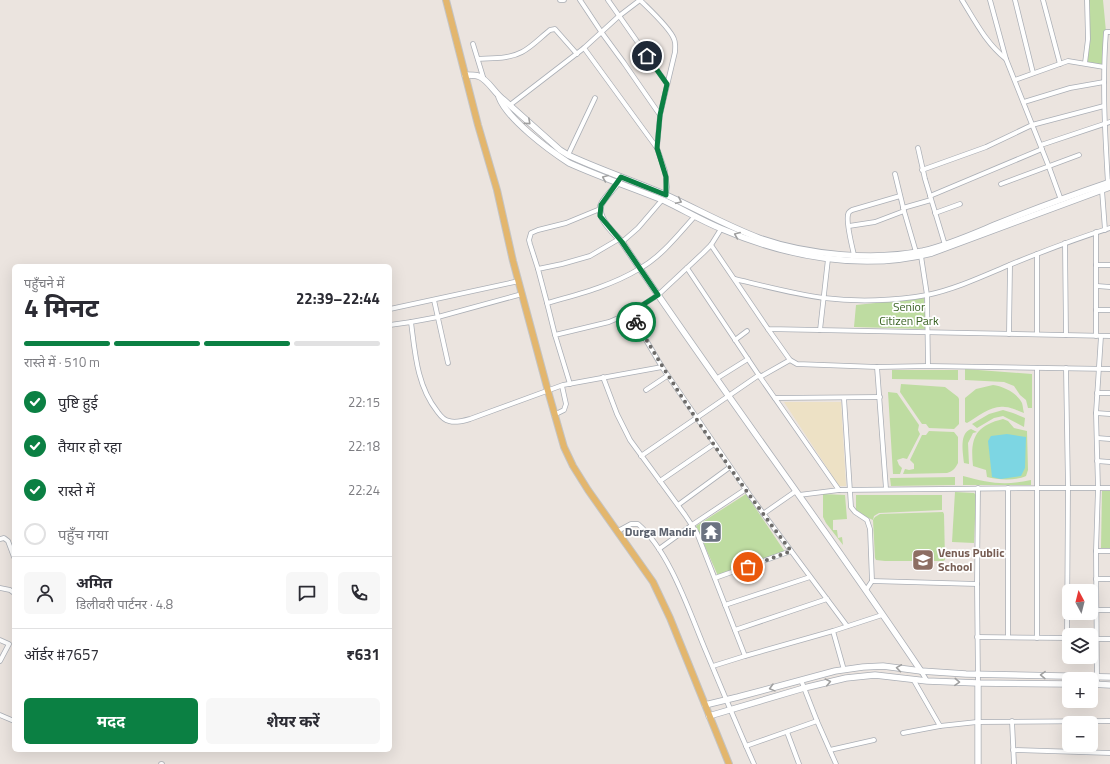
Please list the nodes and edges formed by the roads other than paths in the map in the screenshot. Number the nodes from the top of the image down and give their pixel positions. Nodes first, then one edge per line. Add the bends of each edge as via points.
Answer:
1 (446, 0) edge
2 (560, 0) edge
3 (564, 0) edge
4 (580, 0) edge
5 (608, 0) edge
6 (640, 0) edge
7 (962, 0) edge
8 (990, 0) edge
9 (1015, 0) edge
10 (1043, 0) edge
11 (1087, 0) edge
12 (619, 16) junction
13 (1110, 32) edge
14 (602, 33) junction
15 (473, 44) dead end
16 (584, 48) junction
17 (577, 54) junction
18 (478, 59) junction
19 (1006, 59) junction
20 (1086, 63) junction
21 (1060, 64) junction
22 (1104, 66) junction
23 (1033, 73) junction
24 (465, 75) junction
25 (484, 80) junction
26 (1015, 80) junction
27 (1104, 82) junction
28 (667, 84) junction
29 (499, 97) junction
30 (595, 98) dead end
31 (1024, 102) junction
32 (510, 106) junction
33 (1104, 106) junction
34 (660, 115) junction
35 (1110, 122) edge
36 (1032, 125) junction
37 (1104, 125) junction
38 (1041, 147) junction
39 (657, 148) junction
40 (918, 148) dead end
41 (568, 155) junction
42 (1079, 155) dead end
43 (1049, 167) junction
44 (922, 170) junction
45 (895, 174) dead end
46 (621, 177) junction
47 (618, 184) junction
48 (1001, 184) dead end
49 (1109, 185) edge
50 (1102, 190) junction
51 (900, 196) junction
52 (664, 198) junction
53 (930, 198) junction
54 (1061, 202) junction
55 (960, 204) dead end
56 (600, 209) junction
57 (904, 210) junction
58 (935, 213) junction
59 (695, 216) junction
60 (849, 226) junction
61 (1110, 228) edge
62 (721, 229) junction
63 (1105, 230) junction
64 (1096, 232) junction
65 (621, 241) junction
66 (1065, 242) junction
67 (711, 245) junction
68 (945, 245) junction
69 (919, 254) junction
70 (1038, 254) junction
71 (854, 255) junction
72 (828, 259) junction
73 (1010, 265) junction
74 (1096, 265) junction
75 (1110, 265) edge
76 (687, 268) junction
77 (538, 269) junction
78 (640, 269) junction
79 (734, 279) junction
80 (519, 281) junction
81 (1097, 286) junction
82 (1110, 286) edge
83 (522, 294) junction
84 (658, 295) junction
85 (927, 295) junction
86 (824, 298) junction
87 (434, 300) junction
88 (547, 303) junction
89 (392, 309) edge
90 (1096, 310) junction
91 (1110, 310) edge
92 (630, 313) junction
93 (438, 317) junction
94 (411, 322) junction
95 (392, 325) edge
96 (768, 329) junction
97 (820, 330) junction
98 (747, 332) dead end
99 (928, 332) junction
100 (556, 334) junction
101 (1009, 334) junction
102 (1037, 334) junction
103 (1066, 335) junction
104 (1099, 336) junction
105 (1110, 336) edge
106 (735, 340) junction
107 (748, 359) junction
108 (790, 360) junction
109 (448, 362) dead end
110 (928, 366) junction
111 (662, 367) junction
112 (878, 367) junction
113 (1037, 368) junction
114 (1066, 368) junction
115 (1098, 369) junction
116 (1110, 369) edge
117 (668, 376) junction
118 (760, 376) junction
119 (603, 377) junction
120 (716, 379) junction
121 (570, 384) junction
122 (562, 386) junction
123 (646, 390) dead end
124 (548, 391) junction
125 (1096, 393) junction
126 (1110, 393) edge
127 (728, 396) junction
128 (775, 398) junction
129 (844, 398) junction
130 (880, 398) junction
131 (1096, 413) junction
132 (1110, 414) edge
133 (554, 415) junction
134 (696, 418) junction
135 (1097, 438) junction
136 (1110, 439) edge
137 (714, 444) junction
138 (641, 456) junction
139 (1097, 461) junction
140 (1110, 462) edge
141 (730, 467) junction
142 (660, 481) junction
143 (978, 488) junction
144 (1008, 488) junction
145 (1037, 488) junction
146 (1068, 488) junction
147 (1098, 488) junction
148 (1110, 488) edge
149 (886, 489) junction
150 (746, 490) junction
151 (839, 490) junction
152 (850, 490) junction
153 (798, 493) junction
154 (678, 505) junction
155 (763, 514) junction
156 (692, 525) junction
157 (618, 531) junction
158 (0, 539) edge
159 (658, 549) junction
160 (1096, 550) junction
161 (791, 551) junction
162 (1110, 551) edge
163 (12, 552) edge
164 (810, 577) junction
165 (715, 578) junction
166 (1096, 579) junction
167 (1110, 579) edge
168 (872, 581) junction
169 (977, 584) junction
170 (1096, 584) edge
171 (0, 588) edge
172 (866, 590) junction
173 (12, 591) edge
174 (827, 599) junction
175 (725, 605) junction
176 (1098, 610) edge
177 (1110, 610) edge
178 (882, 615) junction
179 (847, 626) junction
180 (1068, 628) edge
181 (735, 630) junction
182 (832, 631) junction
183 (977, 637) junction
184 (1008, 638) junction
185 (1037, 638) junction
186 (1062, 638) edge
187 (1098, 639) edge
188 (1110, 639) edge
189 (0, 640) edge
190 (745, 656) junction
191 (0, 661) edge
192 (713, 666) junction
193 (844, 670) junction
194 (921, 671) junction
195 (978, 674) junction
196 (1062, 675) edge
197 (1098, 676) edge
198 (1110, 676) edge
199 (912, 679) junction
200 (801, 680) junction
201 (927, 681) junction
202 (978, 683) junction
203 (1062, 684) edge
204 (1098, 684) edge
205 (1110, 685) edge
206 (804, 688) junction
207 (726, 700) junction
208 (705, 704) junction
209 (730, 709) junction
210 (0, 715) edge
211 (709, 716) junction
212 (12, 720) edge
213 (817, 721) junction
214 (1012, 721) junction
215 (1110, 721) edge
216 (977, 722) junction
217 (940, 726) junction
218 (786, 732) junction
219 (903, 733) dead end
220 (874, 740) dead end
221 (746, 746) junction
222 (830, 750) junction
223 (1013, 750) junction
224 (1110, 753) edge
225 (729, 764) edge
226 (754, 764) edge
227 (799, 764) edge
228 (836, 764) edge
229 (977, 764) edge
230 (1014, 764) edge

1 - 24 main road
2 - 3 street
4 - 14 street
5 - 12 street
6 - 12 street
6 - 28 street via 671,32 674,39 675,52
7 - 19 street via 979,28
8 - 19 street
9 - 23 street
10 - 21 street
11 - 20 street
12 - 14 street
12 - 28 street
13 - 22 street via 1106,32
14 - 16 street
14 - 34 street
15 - 18 street
16 - 17 street
16 - 39 street
17 - 18 street via 555,29 550,30 524,52
17 - 32 street
18 - 25 street
19 - 26 street
20 - 21 street via 1068,61
20 - 22 street
21 - 23 street
22 - 27 street
23 - 26 street
24 - 25 street
24 - 80 main road via 498,190
25 - 29 street
26 - 31 street
27 - 31 street via 1070,88
27 - 33 street
28 - 34 street
29 - 32 street
47 -> 29 street via 569,163 555,154 515,119
30 - 41 street
31 - 36 street
32 -> 41 street
33 - 36 street
33 - 37 street
34 - 39 street
35 - 37 street
36 - 38 street
36 - 44 street via 986,147
37 - 38 street
37 - 49 street
38 - 43 street
38 - 53 street
39 - 52 street via 666,177
40 - 44 street
41 - 46 street
42 - 43 street
43 - 48 street
43 - 54 street
44 - 53 street
45 - 51 street
46 - 47 street
46 - 52 street
47 - 52 street
47 - 56 street
49 - 50 street
49 - 54 street
50 - 54 street
50 - 63 street
51 - 57 street
51 - 60 street via 852,210 848,215
52 - 59 street
52 - 65 street via 638,228
52 -> 71 street via 759,238 789,247
53 - 57 street
53 - 58 street
54 - 68 street
54 - 69 street via 948,248
55 - 58 street
56 - 65 street via 600,216
56 - 77 street via 566,223 531,233 529,240
57 - 60 street via 875,222
57 - 69 street
58 - 68 street
59 - 62 street
59 - 78 street via 655,258
60 - 71 street
61 - 63 street
62 - 67 street
72 -> 62 street via 777,249
63 - 64 street
64 - 66 street
64 - 74 street
65 - 77 street via 590,256
65 - 78 street
66 - 70 street
66 - 103 street
67 - 76 street
67 - 79 street
68 - 69 street
69 - 71 street
69 - 72 street via 879,260
69 - 85 street
70 - 73 street
70 - 102 street
72 - 86 street
73 - 85 street via 961,285
73 - 101 street
74 - 75 street
74 - 81 street
76 - 84 street
76 - 106 street
77 - 88 street
78 - 84 street
78 - 88 street via 598,288
79 - 86 street
79 - 96 street
80 - 83 main road
80 - 87 street
81 - 82 street
81 - 90 street
83 - 93 street
83 - 124 main road
84 - 92 street
84 - 120 street
85 - 86 street via 847,300
85 - 99 street
86 - 97 street
87 - 89 street
87 - 93 street
88 - 100 street
90 - 91 street
90 - 104 street
92 - 100 street via 602,324
92 - 111 street
93 - 94 street
93 - 109 street
94 - 95 street
94 - 124 street via 423,386 433,406 445,420 455,422 470,419
96 - 97 street
96 - 108 street
97 - 99 street
98 - 106 street
99 - 101 street
99 - 110 street
100 - 121 street
101 - 102 street
102 - 103 street
103 - 104 street
104 - 105 street
104 - 115 street
106 - 107 street
107 - 118 street
107 - 120 street
108 - 112 street via 797,364
108 - 118 street
110 - 112 street
110 - 113 street
111 - 117 street
111 - 119 street
112 - 130 street
113 - 114 street
113 - 145 street
114 - 115 street
114 - 146 street
115 - 116 street
115 - 125 street
117 - 123 street
117 - 134 street
118 - 127 street
118 - 128 street
119 - 121 street
119 - 138 street via 622,427
120 - 127 street
121 - 122 street
122 - 124 street
122 - 133 street via 566,404 564,410
124 - 133 main road
125 - 126 street
125 - 131 street
127 - 134 street
127 - 153 street
128 - 129 street
128 - 151 street
129 - 130 street
129 - 152 street
130 - 149 street
131 - 132 street
131 - 135 street
133 - 157 main road via 573,466
134 - 137 street
134 - 138 street
135 - 136 street
135 - 139 street
137 - 141 street
137 - 142 street
138 - 142 street
139 - 140 street
139 - 147 street
141 - 150 street
141 - 154 street
142 - 154 street
143 - 144 street
143 - 149 street
143 - 169 street
144 - 145 street
144 - 184 street
145 - 146 street
145 - 185 street
146 - 147 street
146 - 180 street
147 - 148 street
147 - 160 street
149 - 152 street
150 - 155 street
150 - 156 street
151 - 152 street
151 - 153 street
152 - 168 street via 852,510 869,523
153 - 155 street
153 - 172 street
154 - 156 street
155 - 161 street
156 - 159 street
156 - 165 street
157 - 159 street via 631,524 638,524
157 - 208 main road via 653,582
158 - 163 street via 8,541
159 - 192 street via 677,583
160 - 162 street
160 - 166 street
161 - 164 street
161 - 165 street
164 - 174 street
164 - 175 street
165 - 175 street
166 - 167 street
166 - 170 street
168 - 169 street
168 - 172 street
169 - 183 street
171 - 173 street
172 - 178 street
174 - 179 street
174 - 181 street
175 - 181 street
176 - 177 street
178 - 179 street
178 - 194 street
179 - 182 street
181 - 190 street
182 - 190 street
182 - 193 street
183 - 184 street
183 - 195 street
184 - 185 street
185 - 186 street
187 - 188 street
189 - 191 street via 9,644
190 - 192 street
192 - 207 street
194 -> 193 street via 884,666
193 - 200 street
194 - 195 street
194 - 201 street
196 -> 195 street
195 - 202 street
197 - 198 street
199 - 201 street
206 -> 199 street via 846,678 875,675
199 - 217 street
200 - 206 street
200 -> 207 street
201 -> 202 street
202 - 203 street
202 - 216 street
204 - 205 street
206 - 209 street
206 - 213 street
207 - 208 street
207 - 209 street
208 - 211 main road
209 - 211 street
209 - 221 street
210 - 212 street
211 - 225 main road
213 - 218 street
213 - 222 street
214 - 215 street
214 - 216 street
214 - 223 street
216 - 217 street
216 - 229 street
217 - 219 street
218 - 221 street
218 - 227 street
220 - 222 street
221 - 226 street
222 - 228 street
223 - 224 street
223 - 230 street

